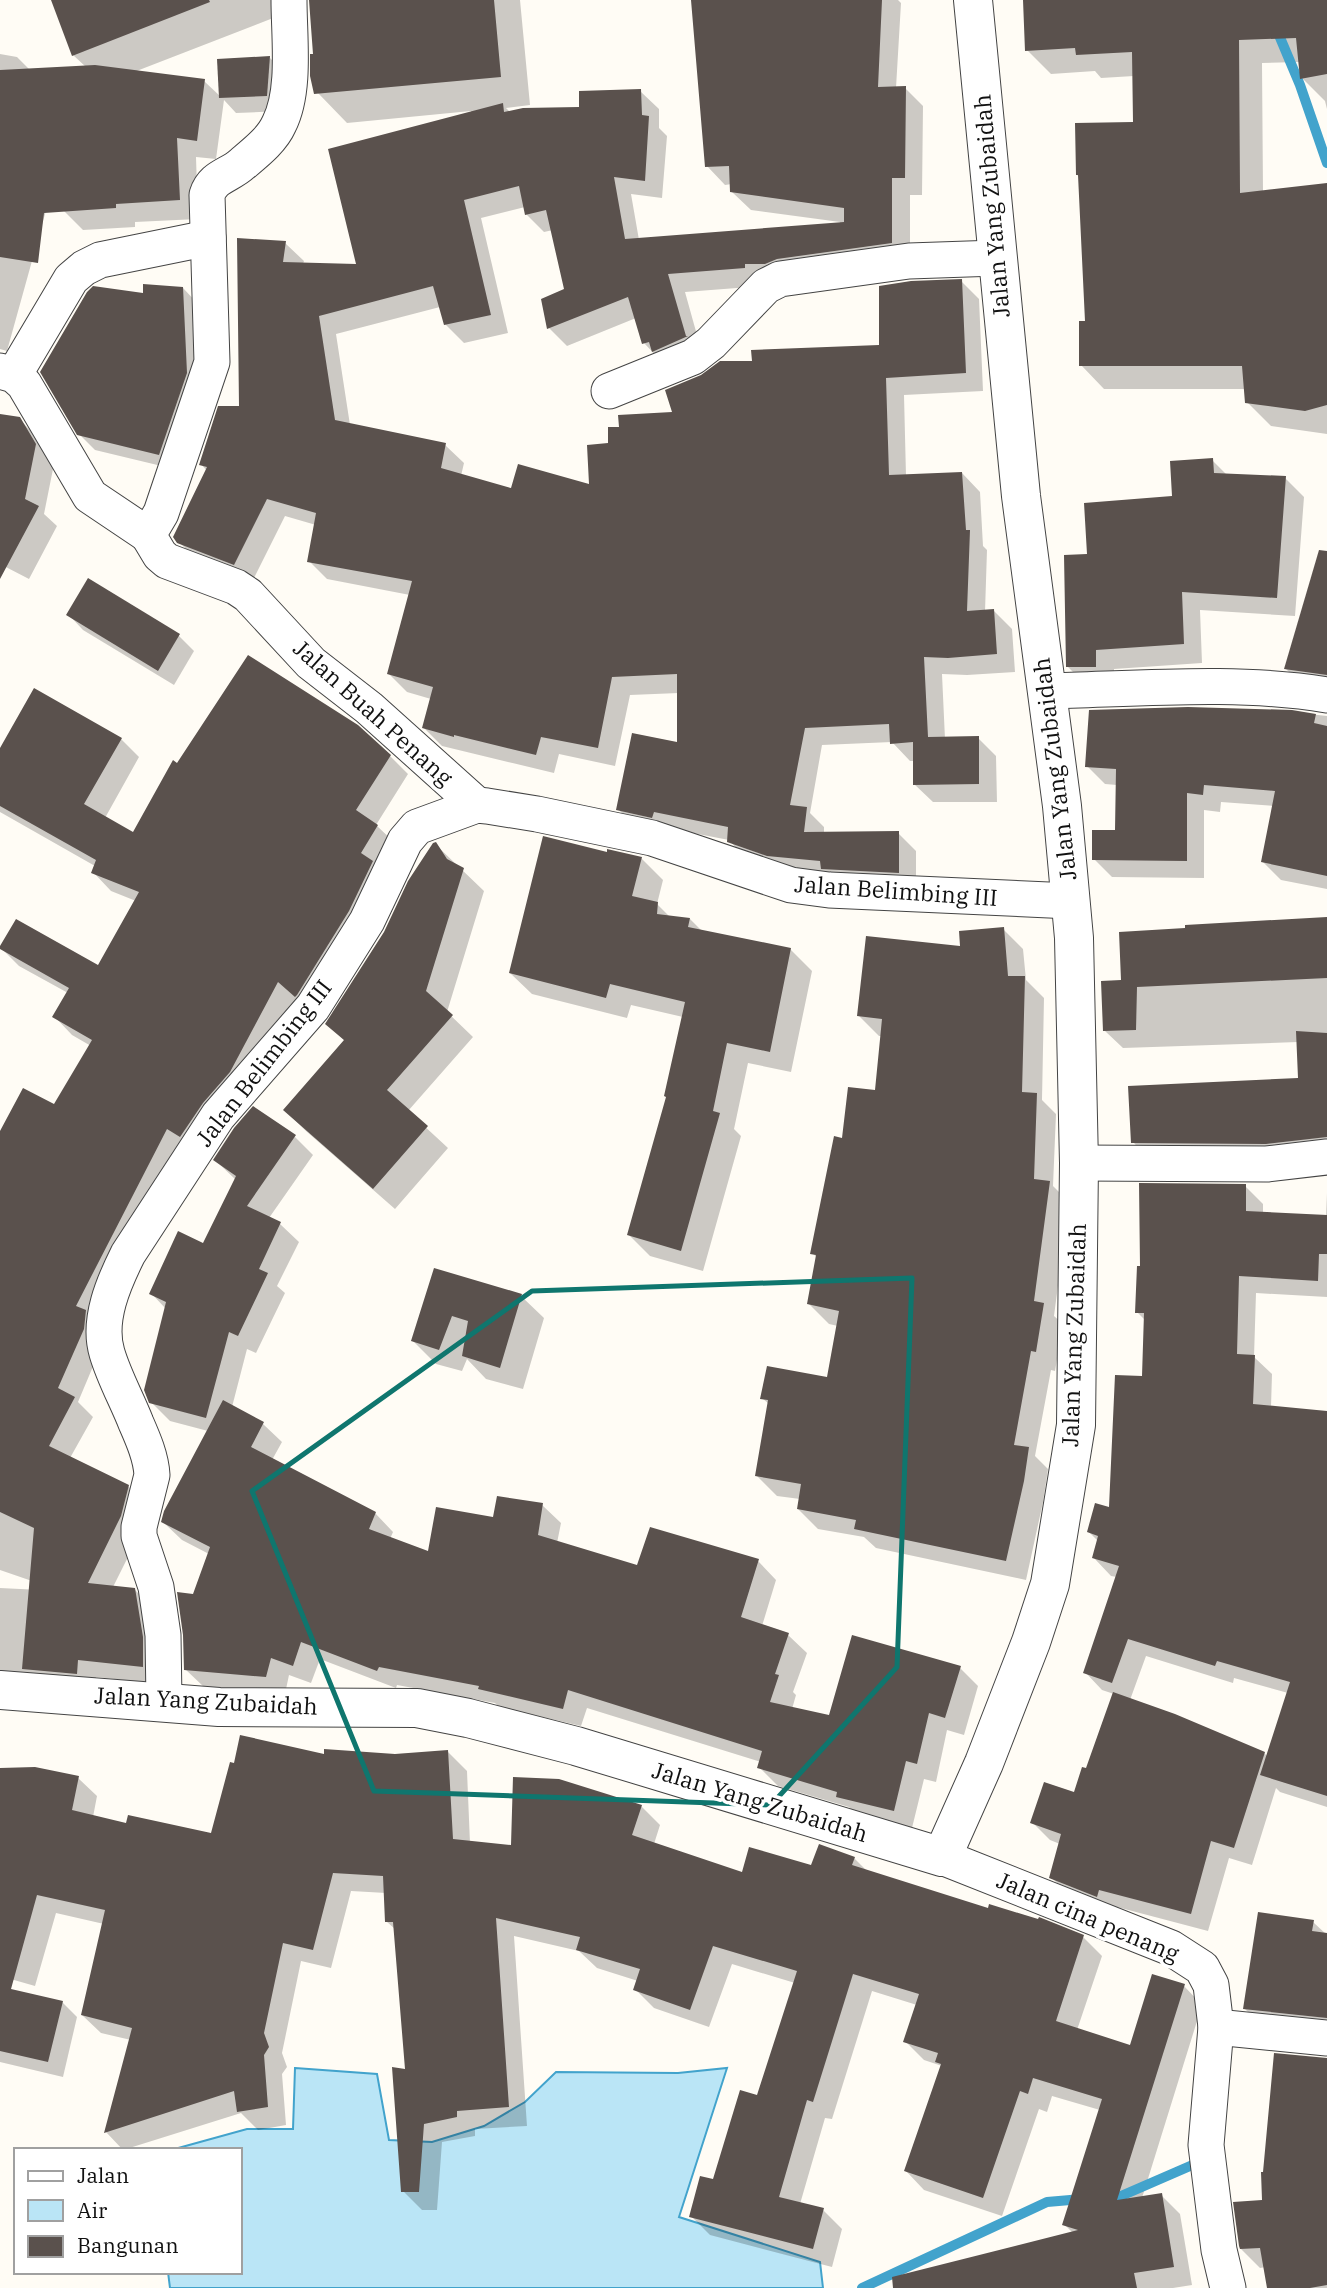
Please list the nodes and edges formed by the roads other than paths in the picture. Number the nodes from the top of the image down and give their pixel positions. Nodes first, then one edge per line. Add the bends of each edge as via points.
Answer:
1 (289, 0) edge
2 (973, 0) edge
3 (208, 239) junction
4 (997, 258) junction
5 (7, 373) edge
6 (609, 391) dead end
7 (148, 535) junction
8 (1047, 691) junction
9 (1327, 695) edge
10 (477, 805) junction
11 (1071, 901) junction
12 (1327, 1157) edge
13 (1079, 1163) junction
14 (0, 1690) edge
15 (164, 1701) junction
16 (942, 1857) junction
17 (1216, 2027) junction
18 (1327, 2038) edge
19 (1228, 2288) edge

1 - 3 street via 285,109 270,138 240,167 211,184 206,195
2 - 4 street, Jalan Yang Zubaidah
3 - 5 street via 100,260 84,268 71,279
3 - 7 street via 212,362 161,513
4 - 6 street via 909,261 780,279 766,286 693,357
4 - 8 street, Jalan Yang Zubaidah
5 - 7 street, Jalan Buah Penang via 24,384 90,496
7 - 10 street, Jalan Buah Penang via 167,561 248,595 311,663 369,708
8 - 9 street via 1294,689
8 - 11 street, Jalan Yang Zubaidah
10 - 11 street, Jalan Belimbing III via 652,838 791,885
10 - 15 street, Jalan Belimbing III via 410,833 367,920 313,1007 218,1115 117,1276 105,1338 152,1465 139,1536 156,1587 163,1635
11 - 13 street, Jalan Yang Zubaidah
12 - 13 street via 1267,1164
13 - 16 street, Jalan Yang Zubaidah via 1076,1425 1050,1584 984,1763
14 - 15 street, Jalan Yang Zubaidah
15 - 16 street, Jalan Yang Zubaidah via 219,1707 417,1709 468,1718 576,1746
16 - 17 street, Jalan cina penang via 1171,1948 1207,1975
17 - 18 street
17 - 19 street, Jalan cina penang via 1206,2145

